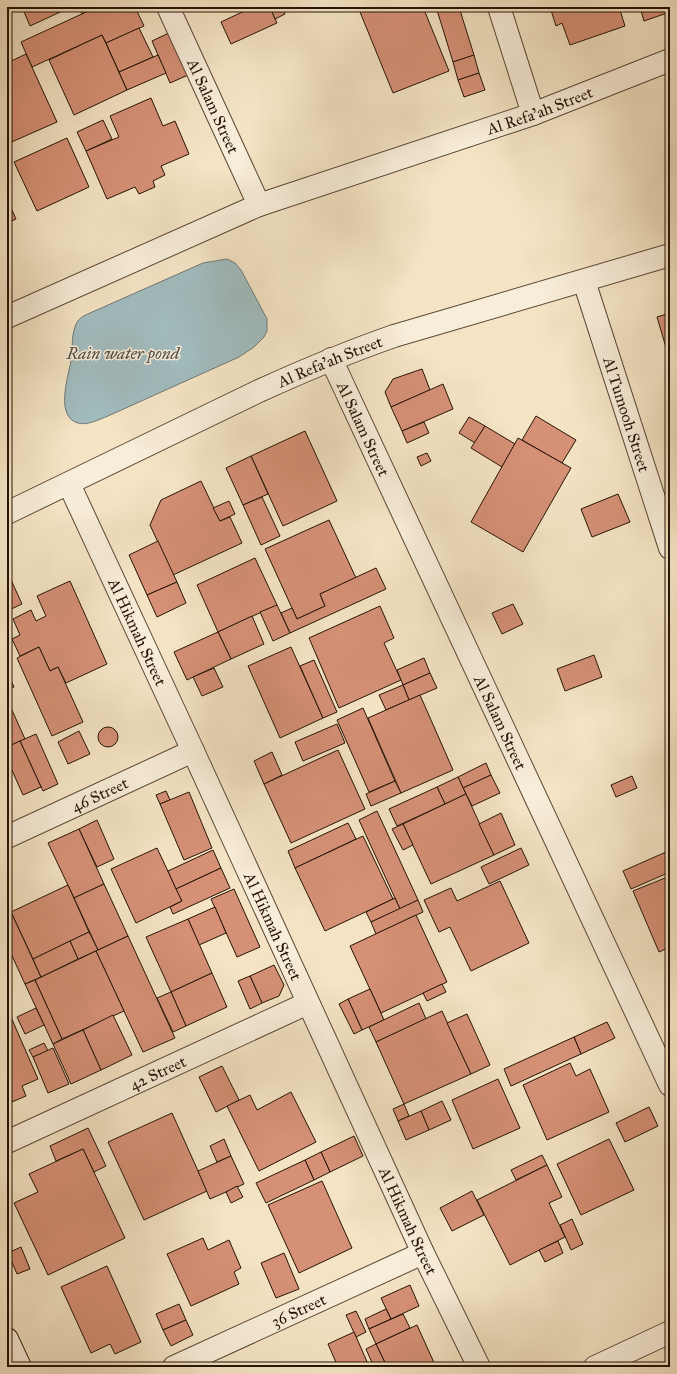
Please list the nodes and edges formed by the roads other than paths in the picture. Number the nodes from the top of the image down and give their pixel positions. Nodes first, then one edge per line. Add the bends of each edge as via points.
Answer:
1 (168, 7) edge
2 (499, 7) edge
3 (670, 60) edge
4 (533, 114) junction
5 (259, 205) junction
6 (670, 255) edge
7 (584, 281) junction
8 (7, 317) edge
9 (331, 360) junction
10 (68, 484) junction
11 (7, 513) edge
12 (670, 548) edge
13 (193, 751) junction
14 (7, 837) edge
15 (308, 1003) junction
16 (670, 1085) edge
17 (7, 1142) edge
18 (422, 1253) junction
19 (670, 1332) edge
20 (7, 1339) edge
21 (20, 1367) edge
22 (174, 1367) edge
23 (479, 1367) edge
24 (595, 1367) edge

1 - 5 street, Al Salam Street
2 - 4 street
3 - 4 street, Al Refa'ah Street
4 - 5 street, Al Refa'ah Street
5 - 8 street, Al Refa'ah Street
6 - 7 street, Al Refa'ah Street
7 - 9 street, Al Refa'ah Street via 394,336
7 - 12 street, Al Tumooh Street
9 - 10 street, Al Refa'ah Street via 259,391
9 - 16 street, Al Salam Street
10 - 11 street, Al Refa'ah Street
10 - 13 street, Al Hikmah Street
13 - 14 street, 46 Street
13 - 15 street, Al Hikmah Street
15 - 17 street, 42 Street
15 - 18 street, Al Hikmah Street
18 - 22 street, 36 Street
18 - 23 street, Al Hikmah Street
19 - 24 street
20 - 21 street

